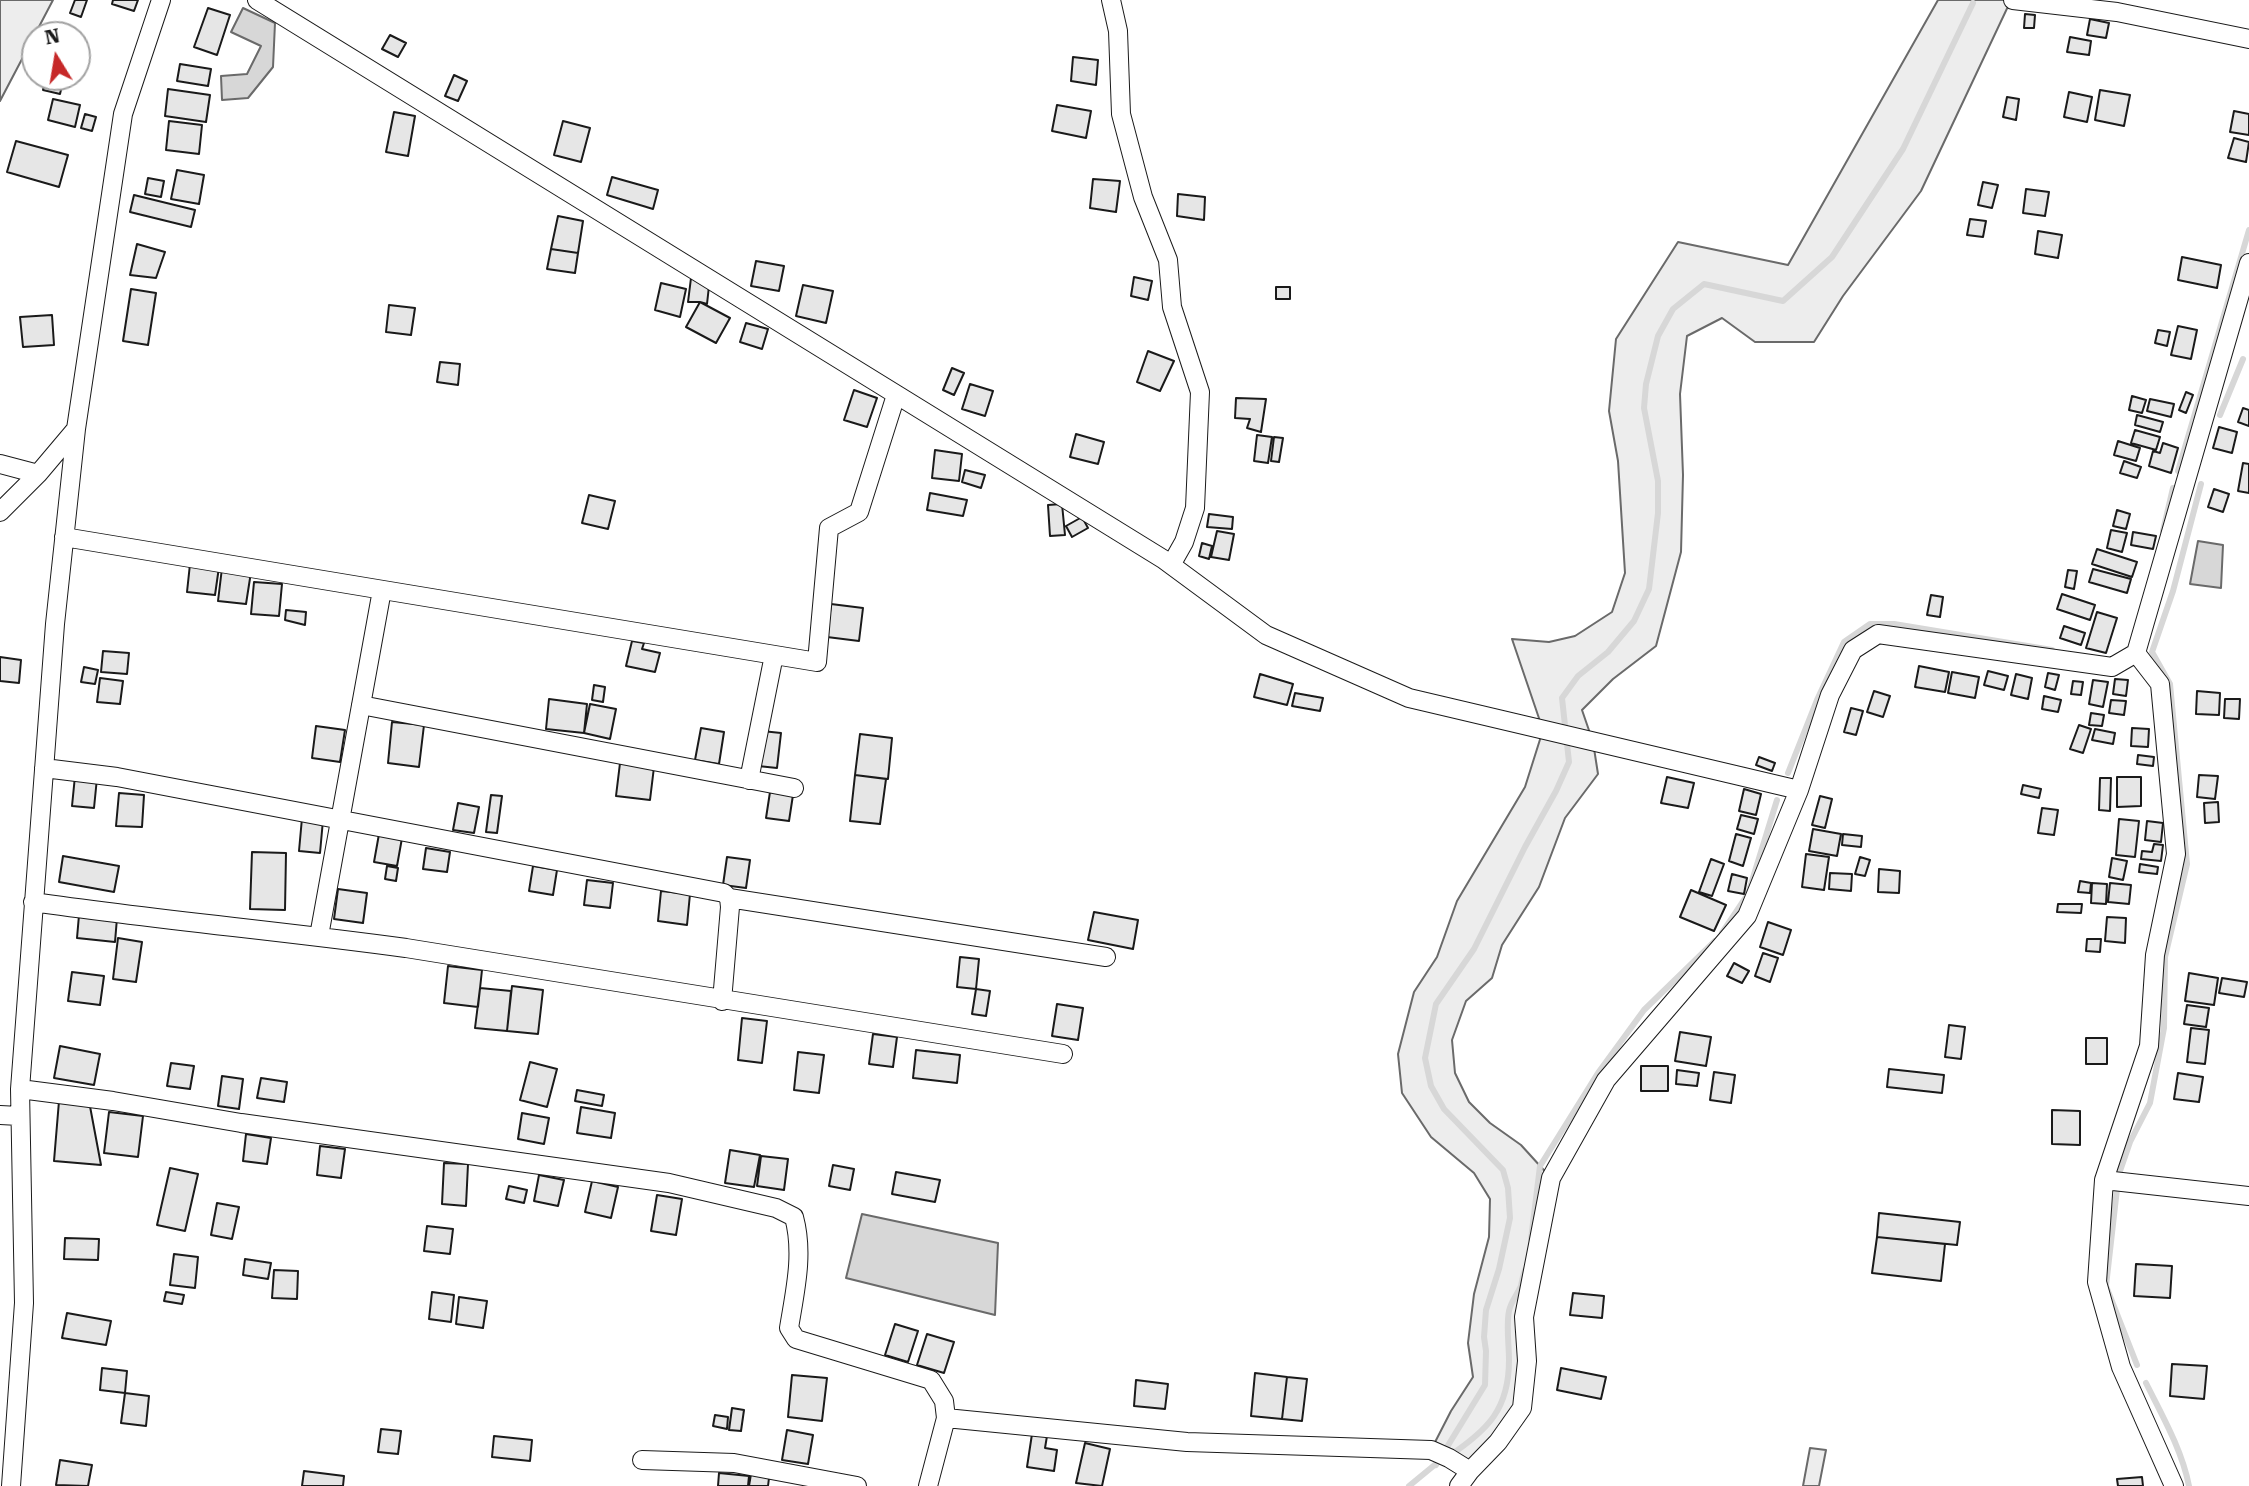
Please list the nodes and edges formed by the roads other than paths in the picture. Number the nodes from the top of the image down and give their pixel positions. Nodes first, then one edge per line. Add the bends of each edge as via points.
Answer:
1 (161, 0) edge
2 (257, 0) edge
3 (1111, 0) edge
4 (2013, 0) edge
5 (2249, 39) edge
6 (2249, 263) edge
7 (896, 395) junction
8 (76, 429) junction
9 (0, 464) edge
10 (38, 474) junction
11 (0, 512) edge
12 (64, 537) junction
13 (1171, 565) junction
14 (382, 590) junction
15 (2136, 653) junction
16 (774, 655) junction
17 (361, 705) junction
18 (44, 768) junction
19 (749, 780) junction
20 (794, 788) dead end
21 (1799, 790) junction
22 (340, 819) junction
23 (729, 898) junction
24 (33, 902) junction
25 (319, 936) junction
26 (1106, 957) dead end
27 (722, 1001) junction
28 (1063, 1054) dead end
29 (20, 1089) junction
30 (0, 1115) edge
31 (19, 1116) junction
32 (2104, 1180) junction
33 (2249, 1196) edge
34 (946, 1418) junction
35 (642, 1460) dead end
36 (1470, 1471) junction
37 (11, 1486) edge
38 (857, 1486) edge
39 (928, 1486) edge
40 (1459, 1486) edge
41 (2174, 1486) edge

1 - 8 street via 123,114
2 - 7 street
3 - 13 street via 1118,31 1121,114 1143,197 1168,260 1172,307 1200,392 1195,508
4 - 5 street via 2117,12
6 - 15 street
7 - 13 street
7 - 16 street via 859,512 829,528 817,662
8 - 10 street
8 - 12 street
9 - 10 street
10 - 11 street
12 - 14 street
12 - 18 street
13 - 21 street via 1266,635 1409,698
14 - 16 street
14 - 17 street
15 - 21 street via 2112,667 1878,634 1853,650 1841,672
15 - 32 street via 2160,684 2176,854 2155,955 2149,1046
16 - 19 street
17 - 19 street
17 - 22 street
18 - 22 street via 117,777
18 - 24 street
19 - 20 street
21 - 36 street via 1747,916 1606,1080 1551,1178 1524,1317 1527,1362 1522,1408
22 - 23 street via 652,878 724,893
22 - 25 street
23 - 26 street
23 - 27 street
24 - 25 street
24 - 29 street
25 - 27 street
27 - 28 street
29 - 31 street
29 - 34 street via 668,1183 776,1208 794,1217 798,1233 800,1251 789,1328 796,1339 931,1380 944,1401
30 - 31 street
31 - 37 street via 24,1303
32 - 33 street
32 - 41 street via 2097,1282 2121,1367
34 - 36 street via 1186,1442 1431,1450
34 - 39 street
35 - 38 street via 734,1463
36 - 40 street

